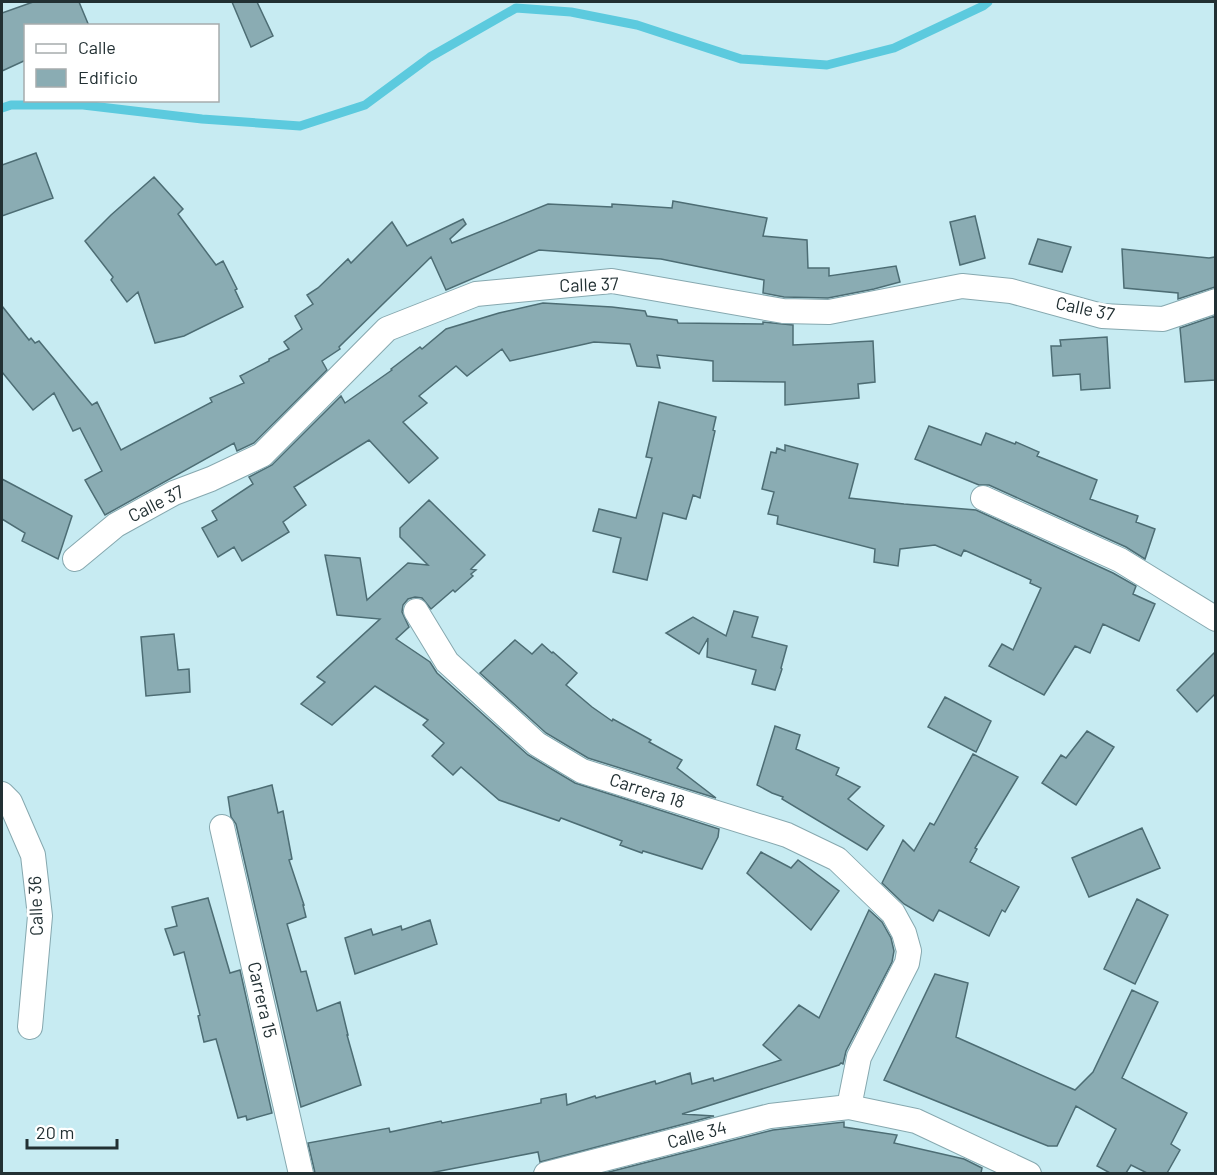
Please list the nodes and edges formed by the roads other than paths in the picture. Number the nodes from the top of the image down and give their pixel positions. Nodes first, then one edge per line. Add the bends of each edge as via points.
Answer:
1 (1215, 301) edge
2 (983, 498) dead end
3 (75, 559) dead end
4 (416, 611) dead end
5 (1215, 619) edge
6 (2, 794) edge
7 (222, 827) dead end
8 (30, 1027) dead end
9 (849, 1107) junction
10 (301, 1173) edge
11 (546, 1173) edge
12 (1029, 1173) edge

1 - 3 street, Calle 37 via 1163,319 1102,316 1011,291 963,286 829,312 783,311 612,281 476,294 387,329 262,455 174,493 116,525
2 - 5 street via 1120,560
4 - 9 street, Carrera 18 via 447,662 537,744 582,771 787,836 837,859 893,913 904,933 909,951 907,963 859,1057
6 - 8 street, Calle 36 via 10,802 33,855 40,916
7 - 10 street, Carrera 15
9 - 11 street, Calle 34 via 770,1116
9 - 12 street via 916,1120

